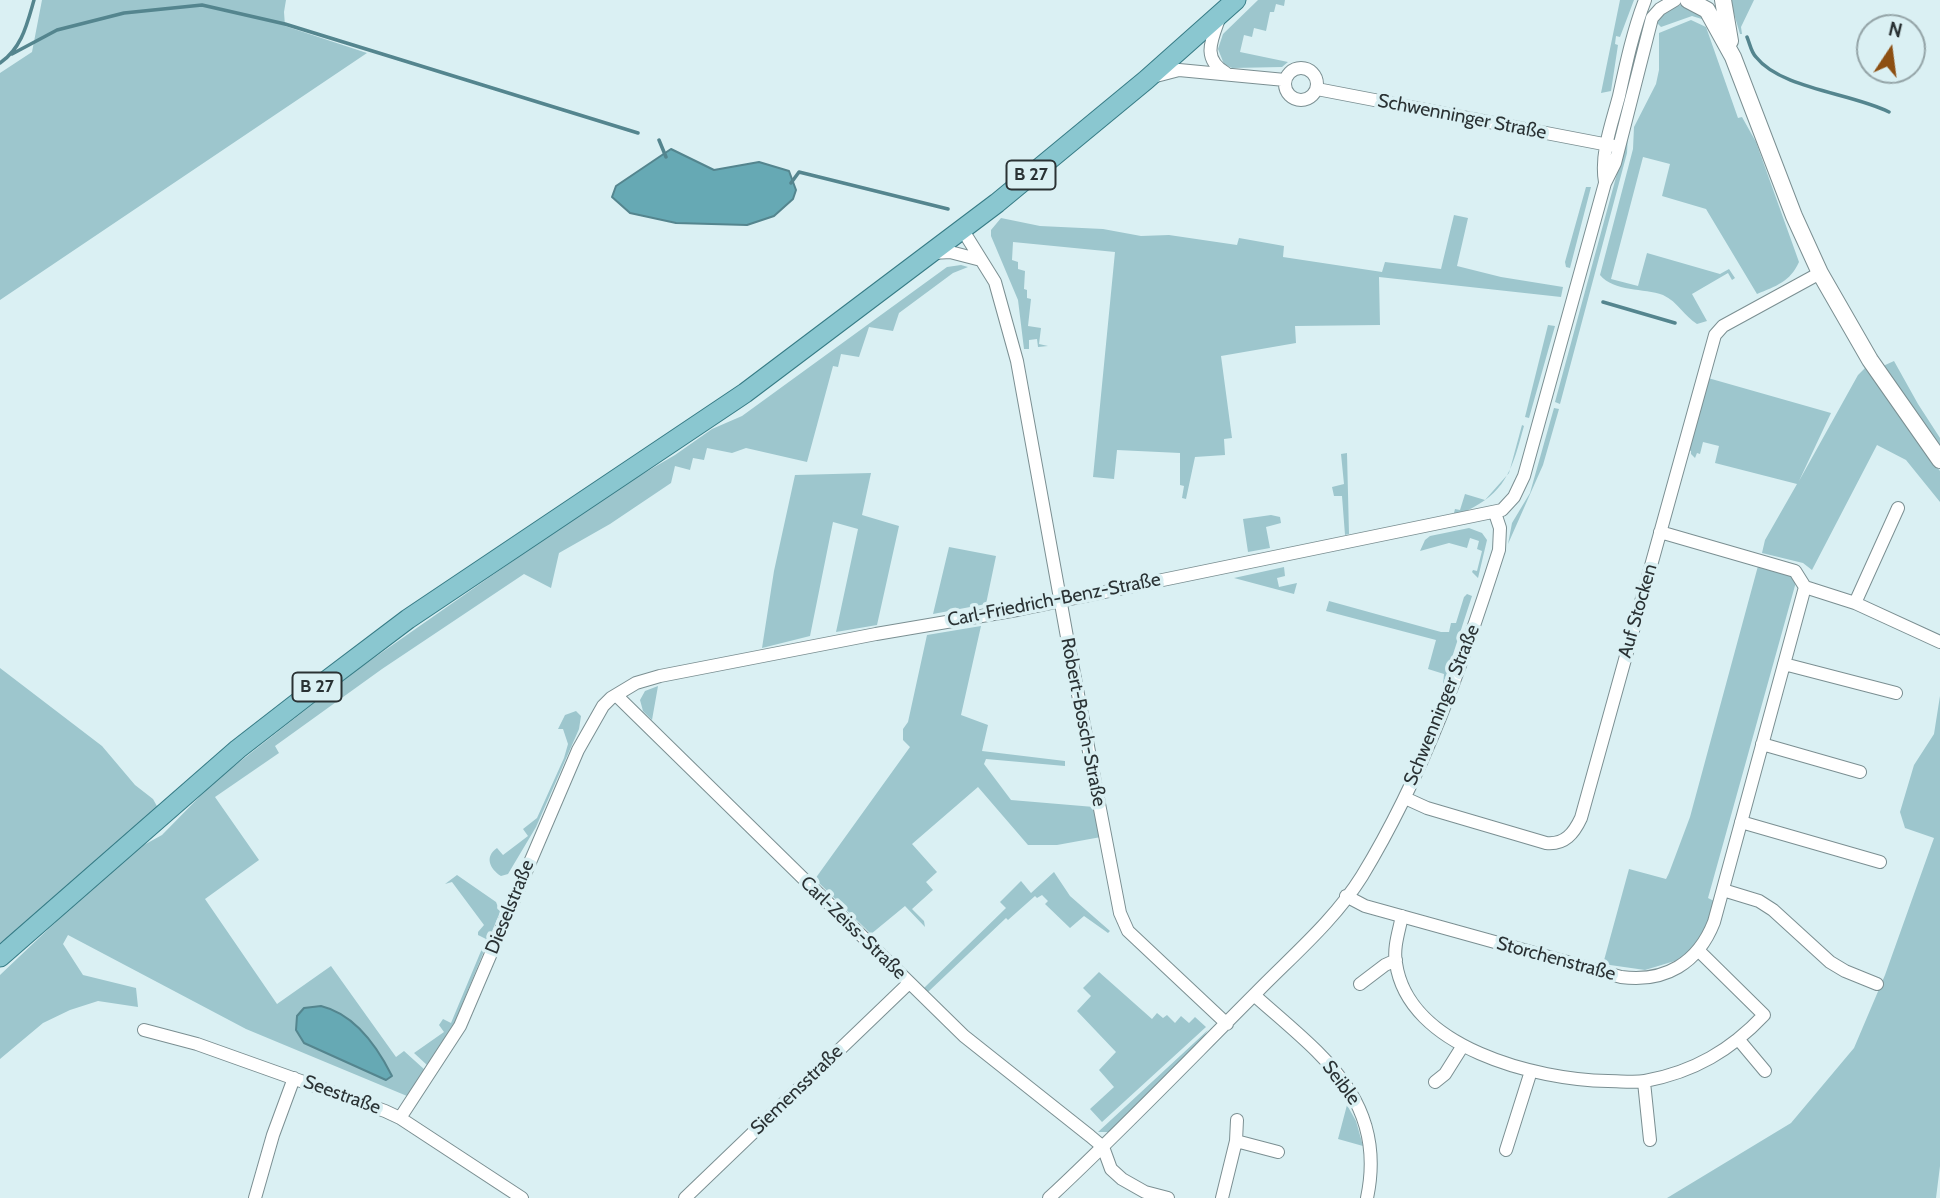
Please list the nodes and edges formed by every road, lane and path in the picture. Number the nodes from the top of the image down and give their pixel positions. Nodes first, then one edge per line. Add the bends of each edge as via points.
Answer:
1 (1236, 0) edge
2 (1645, 0) edge
3 (1653, 0) edge
4 (1675, 0) edge
5 (1718, 0) edge
6 (1723, 0) edge
7 (1693, 2) edge
8 (1220, 15) junction
9 (1636, 28) junction
10 (1733, 57) junction
11 (1229, 75) junction
12 (1146, 80) junction
13 (1285, 80) junction
14 (1317, 89) junction
15 (1613, 146) junction
16 (962, 229) junction
17 (932, 253) junction
18 (981, 260) junction
19 (1821, 273) junction
20 (1940, 460) edge
21 (1898, 508) dead end
22 (1495, 513) junction
23 (1660, 533) junction
24 (1805, 587) junction
25 (1062, 601) junction
26 (1855, 603) junction
27 (1940, 641) edge
28 (1784, 664) junction
29 (1896, 693) dead end
30 (615, 695) junction
31 (1762, 744) junction
32 (1860, 772) dead end
33 (1405, 798) junction
34 (1741, 822) junction
35 (1880, 862) dead end
36 (1723, 890) junction
37 (1346, 896) junction
38 (1402, 916) junction
39 (1699, 951) junction
40 (0, 957) edge
41 (1395, 960) junction
42 (909, 983) junction
43 (1360, 984) dead end
44 (1877, 984) dead end
45 (1254, 995) junction
46 (1227, 1024) junction
47 (144, 1030) dead end
48 (1739, 1040) junction
49 (1462, 1046) junction
50 (1531, 1071) junction
51 (1765, 1071) dead end
52 (294, 1078) junction
53 (1435, 1082) dead end
54 (1644, 1082) junction
55 (400, 1118) junction
56 (1237, 1120) dead end
57 (1650, 1140) dead end
58 (1236, 1141) junction
59 (1103, 1147) junction
60 (1506, 1150) dead end
61 (1278, 1152) dead end
62 (255, 1198) edge
63 (522, 1198) edge
64 (685, 1198) edge
65 (1049, 1198) edge
66 (1168, 1198) edge
67 (1222, 1198) edge
68 (1367, 1198) edge

1 - 8 main road, B 27
2 - 9 street
3 - 9 street
4 - 15 street via 1652,18
5 - 7 street
6 - 10 street
7 - 10 street via 1711,16
8 - 11 street via 1211,57 1214,65
8 - 12 main road, B 27
9 - 15 street
10 - 19 street
11 - 12 street via 1173,71
11 - 13 street
12 - 16 main road, B 27
13 - 14 street, Schwenninger Straße via 1288,94 1296,100 1311,97
13 - 14 street via 1291,71 1304,68 1314,74
14 - 15 street, Schwenninger Straße
15 - 22 street via 1524,476 1514,497
16 - 17 main road, B 27
16 - 18 street, Robert-Bosch-Straße
17 - 18 street via 950,252
17 - 40 main road, B 27 via 745,393 408,619 314,690 238,750
18 - 25 street, Robert-Bosch-Straße via 995,282 1017,361
19 - 20 street via 1870,360
19 - 23 street, Auf Stocken via 1723,326 1715,335
21 - 26 street
22 - 25 street, Carl-Friedrich-Benz-Straße
22 - 33 street, Schwenninger Straße via 1499,550 1452,691
23 - 24 street via 1795,571
23 - 33 street, Auf Stocken via 1581,818 1570,836 1546,843
24 - 26 street
24 - 28 street, Storchenstraße
25 - 30 street, Carl-Friedrich-Benz-Straße via 660,676
25 - 46 street, Robert-Bosch-Straße via 1120,913 1128,931
26 - 27 street
28 - 29 street
28 - 31 street, Storchenstraße
30 - 42 street, Carl-Zeiss-Straße
30 - 55 street, Dieselstraße via 603,706 578,750 460,1026
31 - 32 street
31 - 34 street, Storchenstraße
33 - 37 street, Schwenninger Straße
34 - 35 street
34 - 36 street, Storchenstraße
36 - 39 street, Storchenstraße
36 - 44 street via 1759,901 1830,962
37 - 38 street, Storchenstraße
37 - 45 street, Schwenninger Straße
38 - 39 street, Storchenstraße via 1635,979 1673,970
38 - 41 street
39 - 48 street via 1764,1015
41 - 43 street
41 - 49 street via 1404,988 1419,1011
42 - 59 street, Carl-Zeiss-Straße via 964,1035
42 - 64 street, Siemensstraße
45 - 46 street, Schwenninger Straße
45 - 68 street, Seible via 1350,1088 1371,1142
46 - 59 street, Schwenninger Straße
47 - 52 street, Seestraße
48 - 51 street
48 - 54 street via 1718,1055
49 - 50 street
49 - 53 street
50 - 54 street via 1582,1080
50 - 60 street
52 - 55 street, Seestraße
52 - 62 street
54 - 57 street
55 - 63 street, Seestraße
56 - 58 street
58 - 61 street
58 - 67 street
59 - 65 street, Schwenninger Straße
59 - 66 street via 1111,1169 1122,1179

